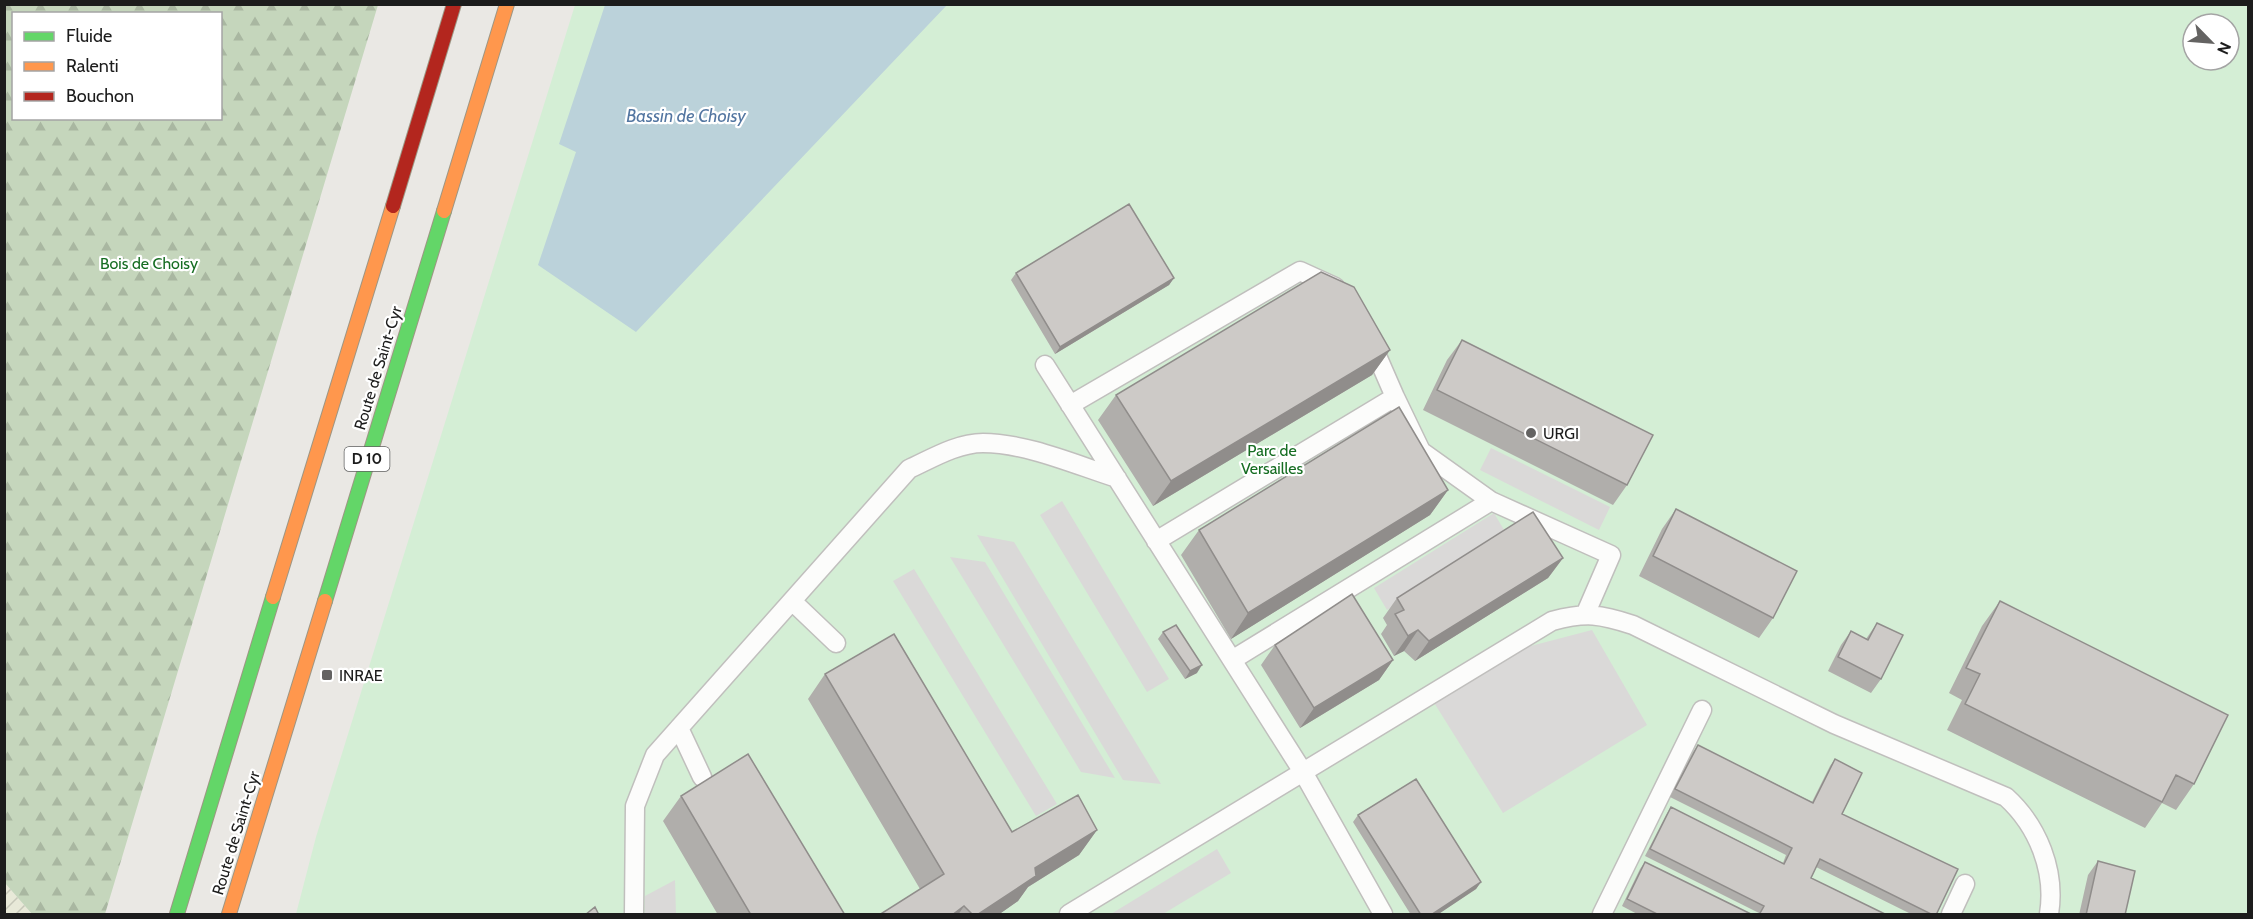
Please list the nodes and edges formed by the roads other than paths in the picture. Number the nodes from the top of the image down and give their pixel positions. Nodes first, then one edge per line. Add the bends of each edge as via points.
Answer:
1 (454, 4) edge
2 (507, 4) edge
3 (1351, 294) edge
4 (1364, 325) edge
5 (1045, 365) dead end
6 (1395, 397) junction
7 (1070, 405) junction
8 (1117, 478) junction
9 (1491, 501) junction
10 (1156, 541) junction
11 (792, 601) junction
12 (1585, 615) junction
13 (836, 643) dead end
14 (1232, 660) junction
15 (1702, 710) dead end
16 (679, 728) junction
17 (1303, 772) junction
18 (702, 777) dead end
19 (1965, 884) dead end
20 (177, 915) edge
21 (229, 915) edge
22 (634, 915) edge
23 (1069, 915) edge
24 (1383, 915) edge
25 (1602, 915) edge
26 (1951, 915) edge
27 (2049, 915) edge

1 - 20 main road, Route de Saint-Cyr / D 10
2 - 21 main road, Route de Saint-Cyr / D 10
3 - 7 lane via 1299,271
4 - 6 lane
5 - 7 lane
6 - 9 lane via 1421,451
6 - 10 lane
7 - 8 lane
8 - 10 lane
8 - 11 lane via 1025,450 982,443 953,449 909,469
9 - 12 lane via 1611,555
9 - 14 lane
10 - 14 lane
11 - 13 lane
11 - 16 lane
12 - 17 lane via 1552,621
12 - 27 lane via 1603,615 1633,625 1815,715 2006,797 2022,812 2044,855 2052,897
14 - 17 lane
15 - 25 lane
16 - 18 lane
16 - 22 lane via 655,755 635,806
17 - 23 lane
17 - 24 lane
19 - 26 lane

